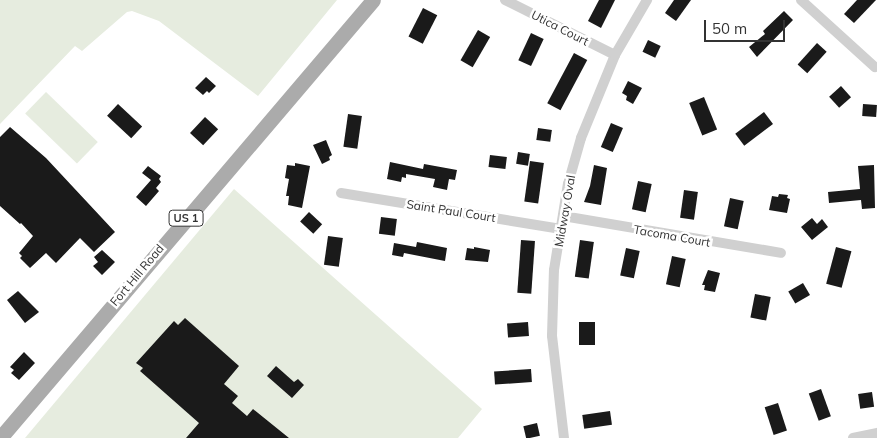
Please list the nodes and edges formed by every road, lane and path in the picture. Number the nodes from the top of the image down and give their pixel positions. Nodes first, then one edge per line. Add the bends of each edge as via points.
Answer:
1 (374, 0) edge
2 (505, 0) edge
3 (647, 0) edge
4 (801, 0) edge
5 (615, 55) junction
6 (875, 67) dead end
7 (341, 193) dead end
8 (563, 216) junction
9 (561, 229) junction
10 (781, 253) dead end
11 (877, 433) edge
12 (0, 438) edge
13 (564, 438) edge
14 (853, 438) edge

1 - 12 main road, Fort Hill Road / US 1
2 - 5 street, Utica Court
3 - 5 street, Midway Oval
4 - 6 street
5 - 8 street, Midway Oval via 581,138
7 - 9 street, Saint Paul Court
8 - 9 street, Midway Oval
8 - 10 street, Tacoma Court
9 - 13 street, Midway Oval via 554,270 552,336
11 - 14 street

